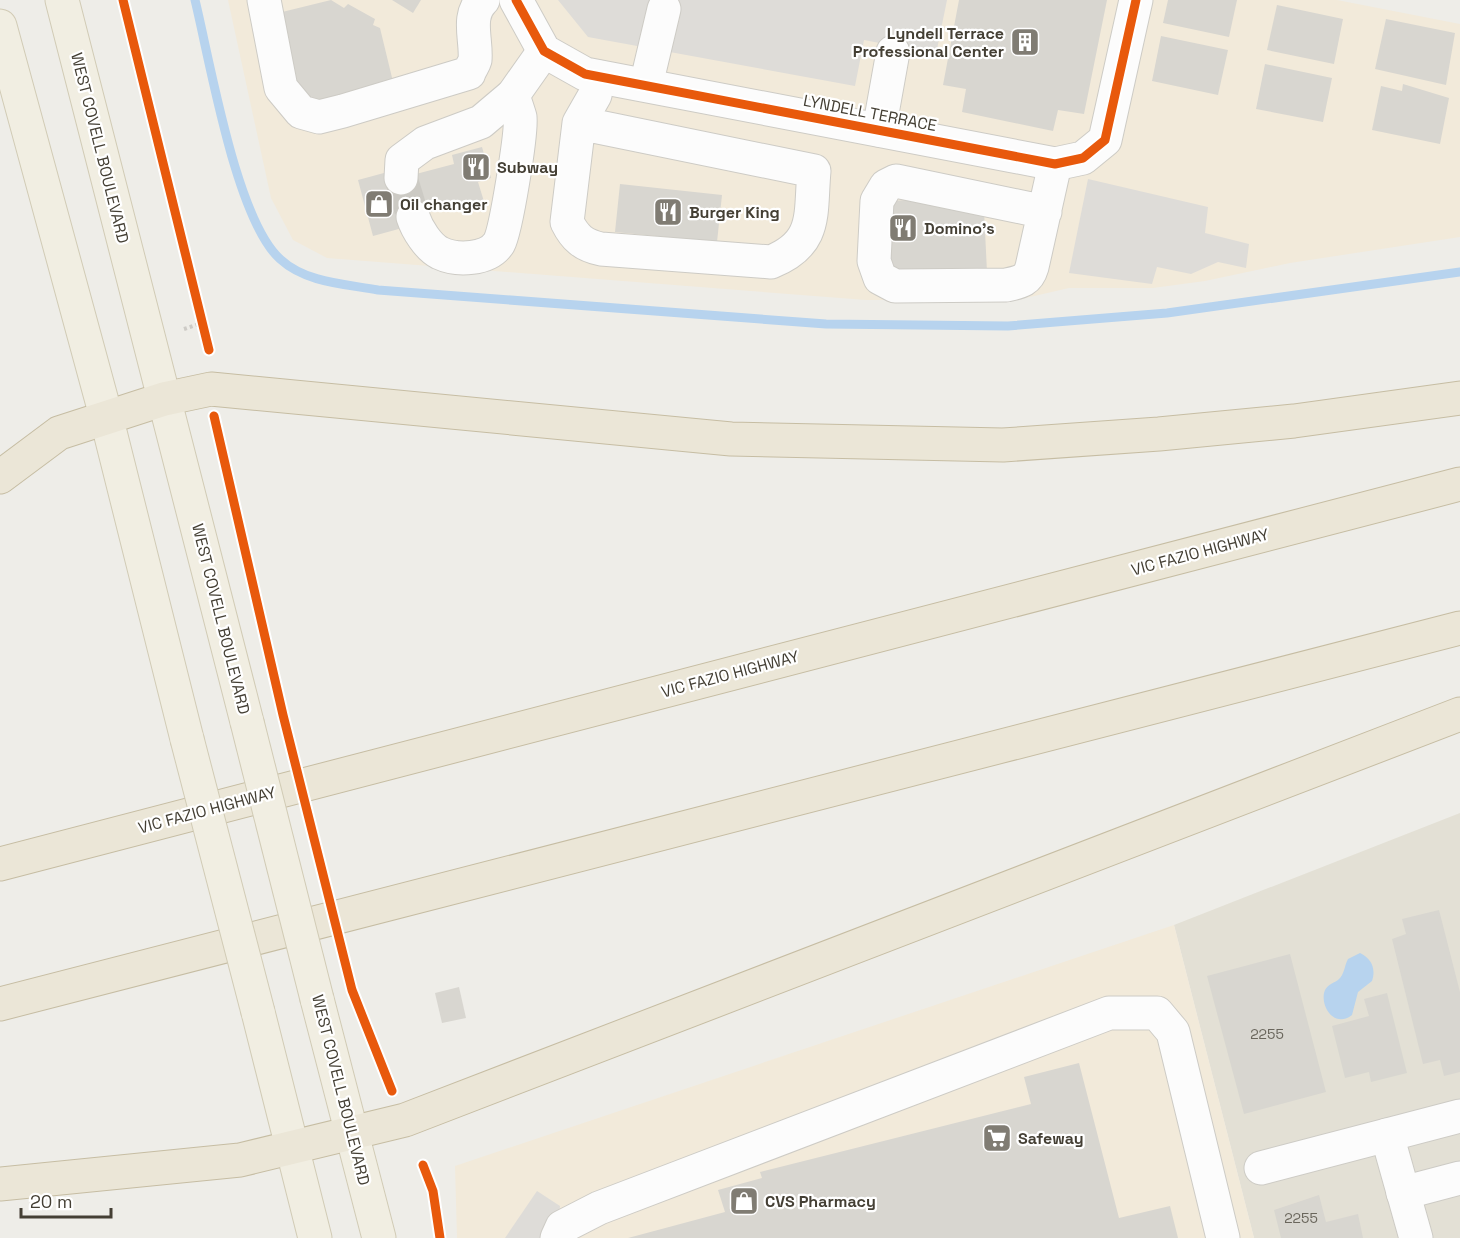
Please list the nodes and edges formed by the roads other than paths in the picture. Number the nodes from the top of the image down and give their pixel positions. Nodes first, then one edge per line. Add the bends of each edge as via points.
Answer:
1 (63, 0) edge
2 (264, 0) edge
3 (483, 0) edge
4 (516, 0) edge
5 (1136, 0) edge
6 (664, 9) dead end
7 (0, 26) edge
8 (544, 51) junction
9 (892, 52) dead end
10 (599, 77) junction
11 (646, 86) junction
12 (513, 95) junction
13 (778, 111) junction
14 (579, 123) junction
15 (879, 130) junction
16 (770, 162) junction
17 (1055, 164) junction
18 (401, 178) tunnel mouth
19 (1045, 212) junction
20 (413, 217) tunnel mouth
21 (1460, 398) edge
22 (164, 399) junction
23 (105, 416) junction
24 (0, 477) edge
25 (1460, 484) edge
26 (1460, 628) edge
27 (1460, 714) edge
28 (0, 864) edge
29 (0, 1004) edge
30 (1460, 1116) edge
31 (352, 1133) junction
32 (1388, 1135) junction
33 (293, 1148) junction
34 (1261, 1168) dead end
35 (1460, 1178) edge
36 (0, 1184) edge
37 (1403, 1193) junction
38 (315, 1238) edge
39 (379, 1238) edge
40 (557, 1238) edge
41 (1223, 1238) edge
42 (1416, 1238) edge

1 - 22 main road, WEST COVELL BOULEVARD
2 - 3 street via 281,88 301,112 319,117 469,73 475,61 472,35 476,10
4 - 8 street
5 - 17 street, LYNDELL TERRACE via 1105,140 1083,158
6 - 11 street
7 - 23 main road
8 - 10 street, LYNDELL TERRACE via 585,74
8 - 12 street
9 - 15 street
10 - 11 street, LYNDELL TERRACE
10 - 14 street via 595,95
11 - 13 street, LYNDELL TERRACE
12 - 18 street via 481,122 425,143 402,160
12 - 20 street via 520,119 506,229 498,246 482,256 459,258 439,252 416,228
13 - 15 street, LYNDELL TERRACE
13 - 16 street
14 - 16 street
14 - 16 street via 567,222 574,236 587,246 771,262 788,255 808,234 814,171
15 - 17 street, LYNDELL TERRACE
17 - 19 street
19 - 19 street via 896,181 886,186 877,201 874,261 880,278 895,286 1022,282 1032,267
21 - 22 highway via 1294,421 1004,445 731,439 231,389
22 - 23 highway
22 - 31 main road, WEST COVELL BOULEVARD, bridge
23 - 24 highway via 59,434
23 - 33 main road, bridge
25 - 28 highway, VIC FAZIO HIGHWAY
26 - 29 highway
27 - 31 highway via 508,1082 405,1120
30 - 32 street
31 - 33 highway
31 - 39 main road, WEST COVELL BOULEVARD
32 - 34 street
32 - 37 street
33 - 36 highway via 240,1160
33 - 38 main road
35 - 37 street
37 - 42 street
40 - 41 street via 562,1227 599,1208 1109,1013 1157,1013 1173,1032

